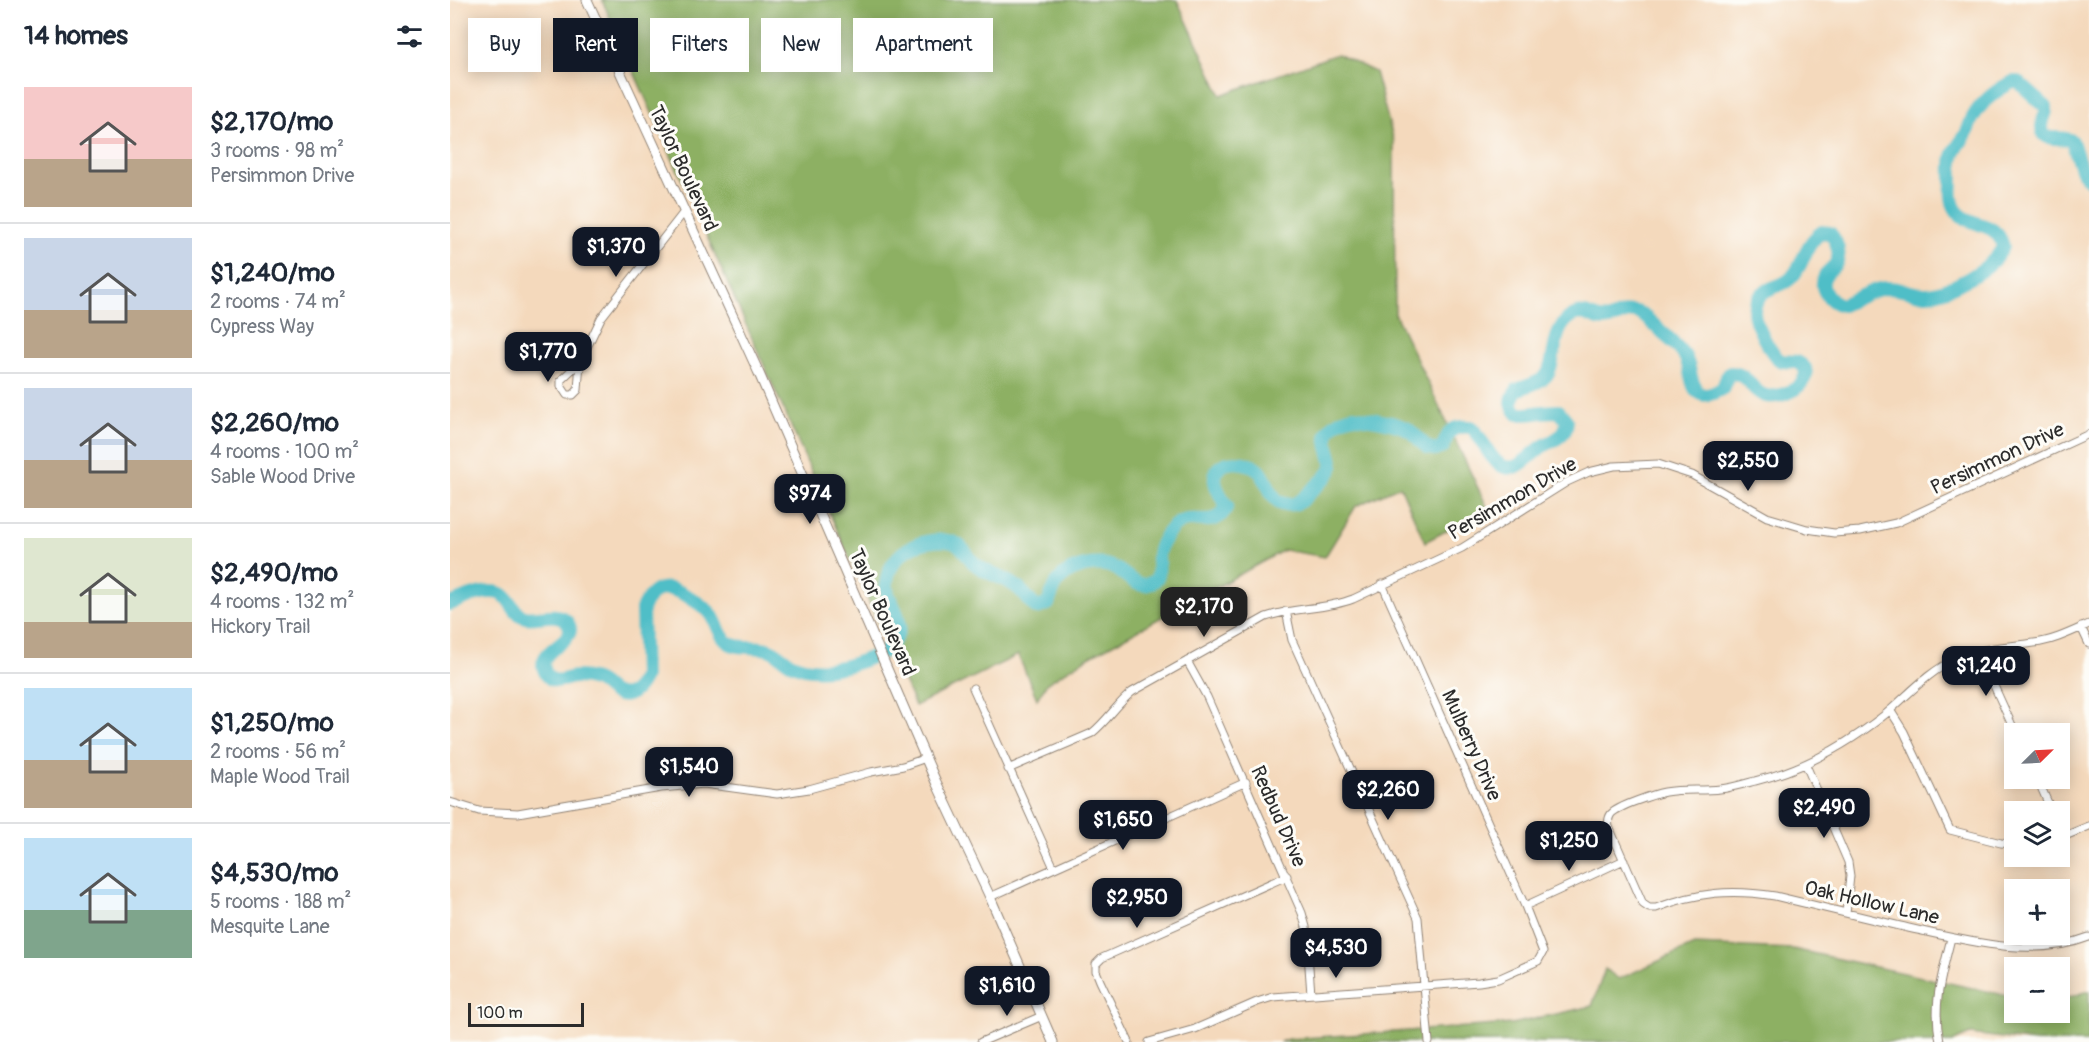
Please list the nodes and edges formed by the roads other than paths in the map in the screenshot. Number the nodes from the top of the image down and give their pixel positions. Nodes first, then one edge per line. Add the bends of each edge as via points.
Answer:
1 (587, 0) edge
2 (684, 212) junction
3 (580, 362) dead end
4 (2089, 434) edge
5 (1382, 584) junction
6 (1286, 611) junction
7 (2089, 624) edge
8 (2081, 627) junction
9 (2089, 644) edge
10 (1981, 651) junction
11 (1187, 661) junction
12 (972, 688) dead end
13 (1890, 710) junction
14 (2011, 723) edge
15 (926, 758) junction
16 (1806, 765) junction
17 (1008, 769) junction
18 (1246, 782) junction
19 (450, 802) edge
20 (2089, 826) edge
21 (2070, 834) edge
22 (2004, 843) edge
23 (1624, 860) junction
24 (1054, 868) junction
25 (1287, 876) junction
26 (990, 897) junction
27 (1525, 906) junction
28 (1846, 913) junction
29 (2089, 937) edge
30 (1951, 938) junction
31 (1425, 987) junction
32 (1311, 994) junction
33 (1042, 1016) junction
34 (981, 1042) edge
35 (1053, 1042) edge
36 (1129, 1042) edge
37 (1149, 1042) edge
38 (1429, 1042) edge
39 (1940, 1042) edge

1 - 2 street, Taylor Boulevard
2 - 3 street via 601,318
2 - 15 street, Taylor Boulevard via 758,371
4 - 5 street, Persimmon Drive via 1896,523 1851,532 1807,529 1767,517 1692,475 1658,464 1614,466 1567,482 1462,548
5 - 6 street, Persimmon Drive via 1340,604
5 - 27 street, Mulberry Drive
6 - 11 street, Persimmon Drive via 1266,617
6 - 31 street via 1292,640 1419,918
7 - 8 street
8 - 9 street
8 - 10 street via 2059,638
10 - 13 street via 1934,672
10 - 14 street
11 - 17 street, Persimmon Drive via 1132,692 1092,733
11 - 18 street, Redbud Drive
12 - 17 street
13 - 16 street via 1839,748
13 - 22 street via 1905,732 1950,830
15 - 19 street via 777,794 704,784 518,813 479,811
15 - 26 street, Taylor Boulevard
16 - 23 street via 1721,789 1667,791 1612,812 1609,826
16 - 28 street via 1848,862
17 - 24 street
18 - 24 street
18 - 25 street, Redbud Drive
20 - 21 street
23 - 27 street
23 - 28 street, Oak Hollow Lane via 1643,904 1649,908 1700,895 1748,892
24 - 26 street
25 - 32 street, Redbud Drive via 1306,927
25 - 36 street via 1096,964
26 - 33 street, Taylor Boulevard
27 - 31 street, Mulberry Drive via 1543,952 1538,961 1498,979
28 - 30 street, Oak Hollow Lane
29 - 30 street, Oak Hollow Lane via 2058,944 2003,947
30 - 39 street via 1938,991 1936,1020
31 - 32 street
31 - 38 street
32 - 37 street via 1273,997 1195,1029
33 - 34 street
33 - 35 street, Taylor Boulevard

